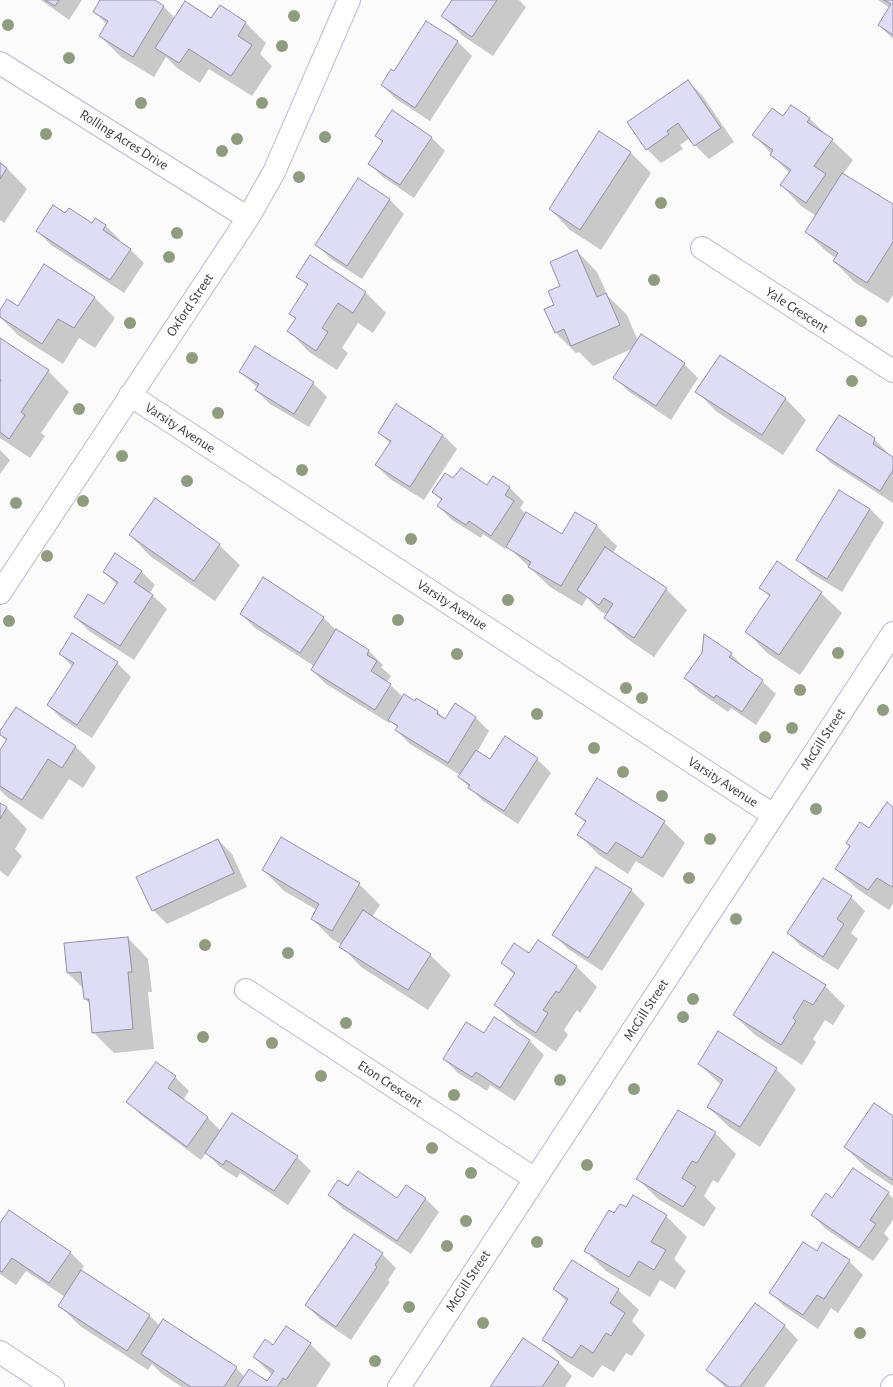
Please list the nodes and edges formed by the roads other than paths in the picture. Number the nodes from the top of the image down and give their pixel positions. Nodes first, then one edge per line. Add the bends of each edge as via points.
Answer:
1 (349, 0) edge
2 (0, 63) edge
3 (248, 218) junction
4 (702, 248) dead end
5 (893, 371) edge
6 (130, 395) junction
7 (0, 593) edge
8 (893, 633) edge
9 (774, 815) junction
10 (246, 990) dead end
11 (535, 1179) junction
12 (0, 1352) edge
13 (53, 1387) edge
14 (399, 1387) edge

1 - 3 street, Oxford Street via 274,172
2 - 3 street, Rolling Acres Drive
3 - 6 street, Oxford Street
4 - 5 street, Yale Crescent
6 - 7 street, Oxford Street
6 - 9 street, Varsity Avenue
8 - 9 street, McGill Street
9 - 11 street, McGill Street
10 - 11 street, Eton Crescent
11 - 14 street, McGill Street
12 - 13 street

